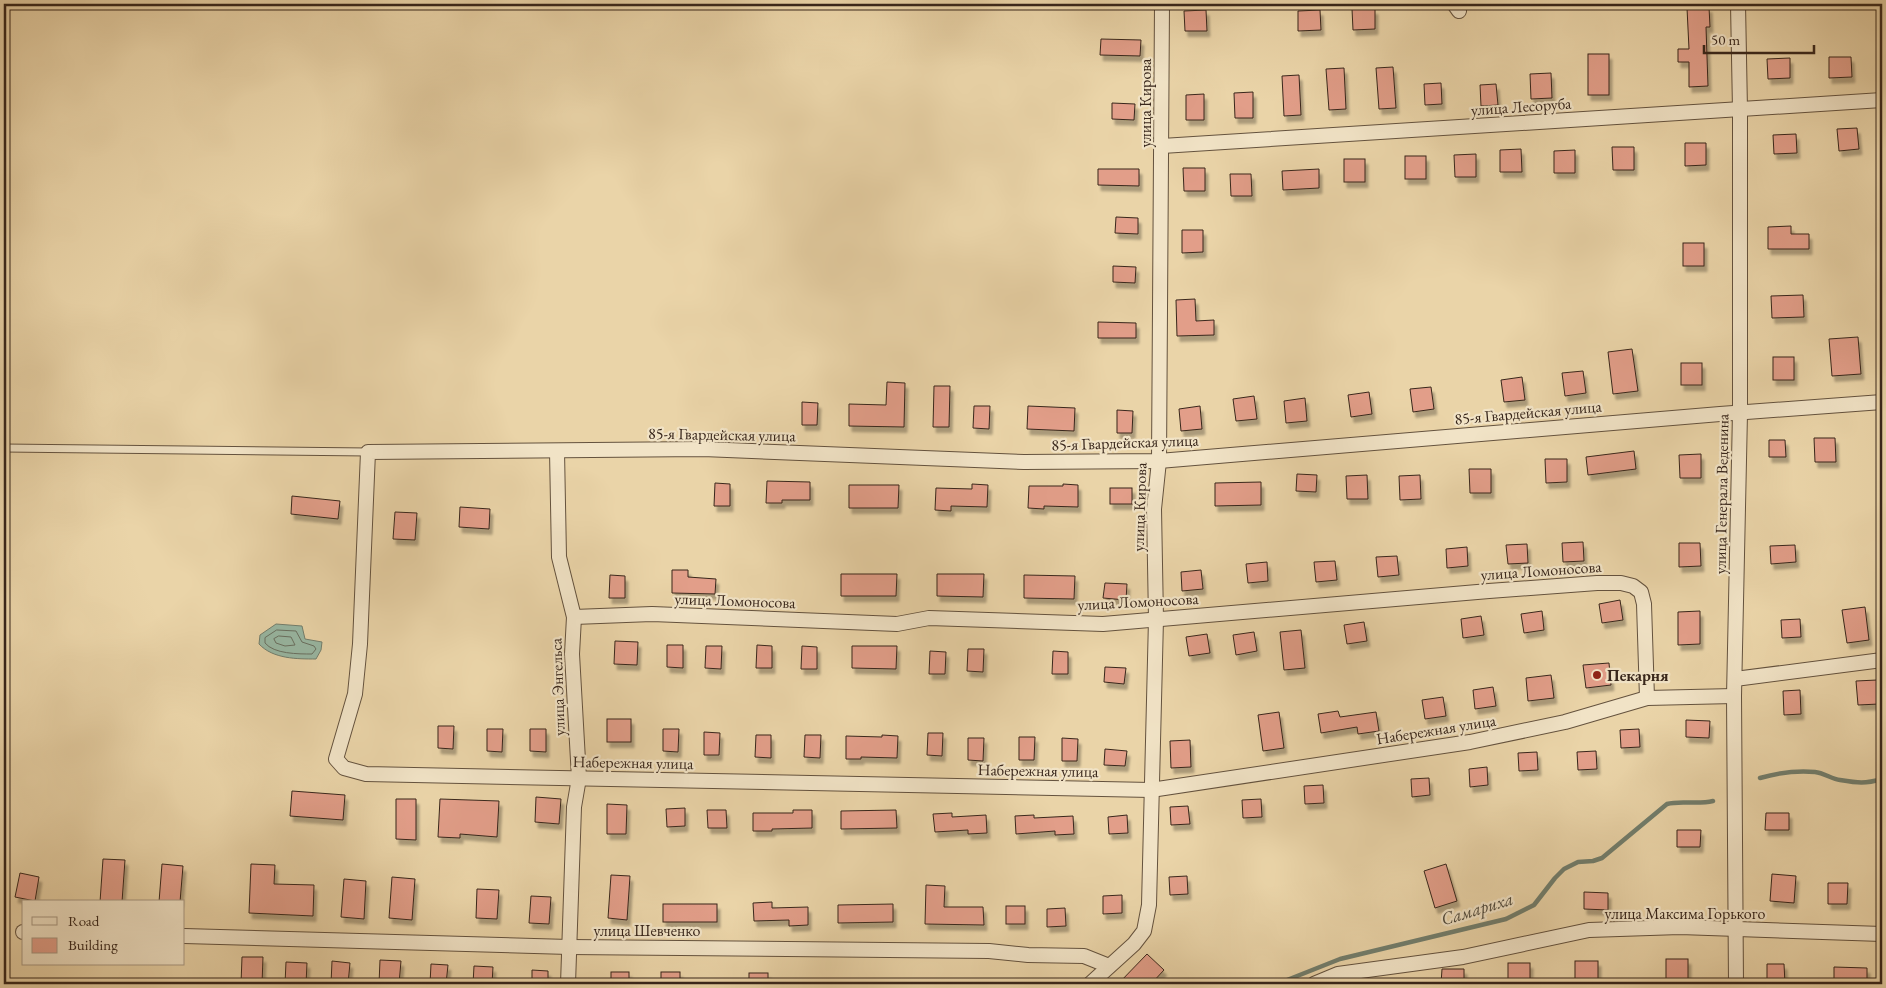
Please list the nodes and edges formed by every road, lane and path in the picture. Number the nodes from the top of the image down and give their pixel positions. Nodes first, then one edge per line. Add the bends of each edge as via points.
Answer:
1 (1162, 4) edge
2 (1738, 4) edge
3 (1882, 100) edge
4 (1740, 110) junction
5 (1162, 146) junction
6 (1882, 402) edge
7 (1740, 413) junction
8 (4, 448) edge
9 (557, 451) junction
10 (368, 452) junction
11 (1159, 461) junction
12 (574, 617) junction
13 (1156, 619) junction
14 (1882, 660) edge
15 (1735, 678) junction
16 (1734, 696) junction
17 (1647, 698) junction
18 (579, 778) junction
19 (1151, 790) junction
20 (1736, 930) junction
21 (1882, 934) edge
22 (185, 936) edge
23 (569, 947) junction
24 (1109, 966) junction
25 (568, 984) edge
26 (1090, 984) edge
27 (1314, 984) edge
28 (1736, 984) edge

1 - 5 street, улица Кирова
2 - 4 street, улица Генерала Веденина
3 - 4 street, улица Лесоруба
4 - 5 street, улица Лесоруба
4 - 7 street, улица Генерала Веденина
5 - 11 street, улица Кирова
6 - 7 street, 85-я Гвардейская улица
7 - 11 street, 85-я Гвардейская улица
7 - 15 street, улица Генерала Веденина
8 - 10 lane
9 - 10 street, 85-я Гвардейская улица
9 - 11 street, 85-я Гвардейская улица via 703,450 1024,462
9 - 12 street, улица Энгельса via 559,557
10 - 18 street, Набережная улица via 359,660 355,694 336,759 344,768 366,774
11 - 13 street, улица Кирова via 1154,509
12 - 13 street, улица Ломоносова via 652,614 897,624 929,618 1103,624
12 - 18 street, улица Энгельса via 572,654
13 - 17 street, улица Ломоносова via 1621,583 1641,592 1644,604
13 - 19 street, улица Кирова
14 - 15 street
15 - 16 street, улица Генерала Веденина
16 - 17 street, Набережная улица
16 - 20 street, улица Генерала Веденина
17 - 19 street, Набережная улица via 1565,722 1470,742
18 - 19 street, Набережная улица
18 - 23 street, улица Энгельса via 574,808
19 - 24 street, улица Кирова via 1150,905 1144,931
20 - 21 street, улица Максима Горького
20 - 27 street, улица Максима Горького via 1680,927 1589,930 1464,957 1338,974
20 - 28 street, улица Генерала Веденина
22 - 23 street, улица Шевченко
23 - 24 street, улица Шевченко via 989,951 1084,956
23 - 25 street, улица Энгельса
24 - 26 street, улица Кирова

